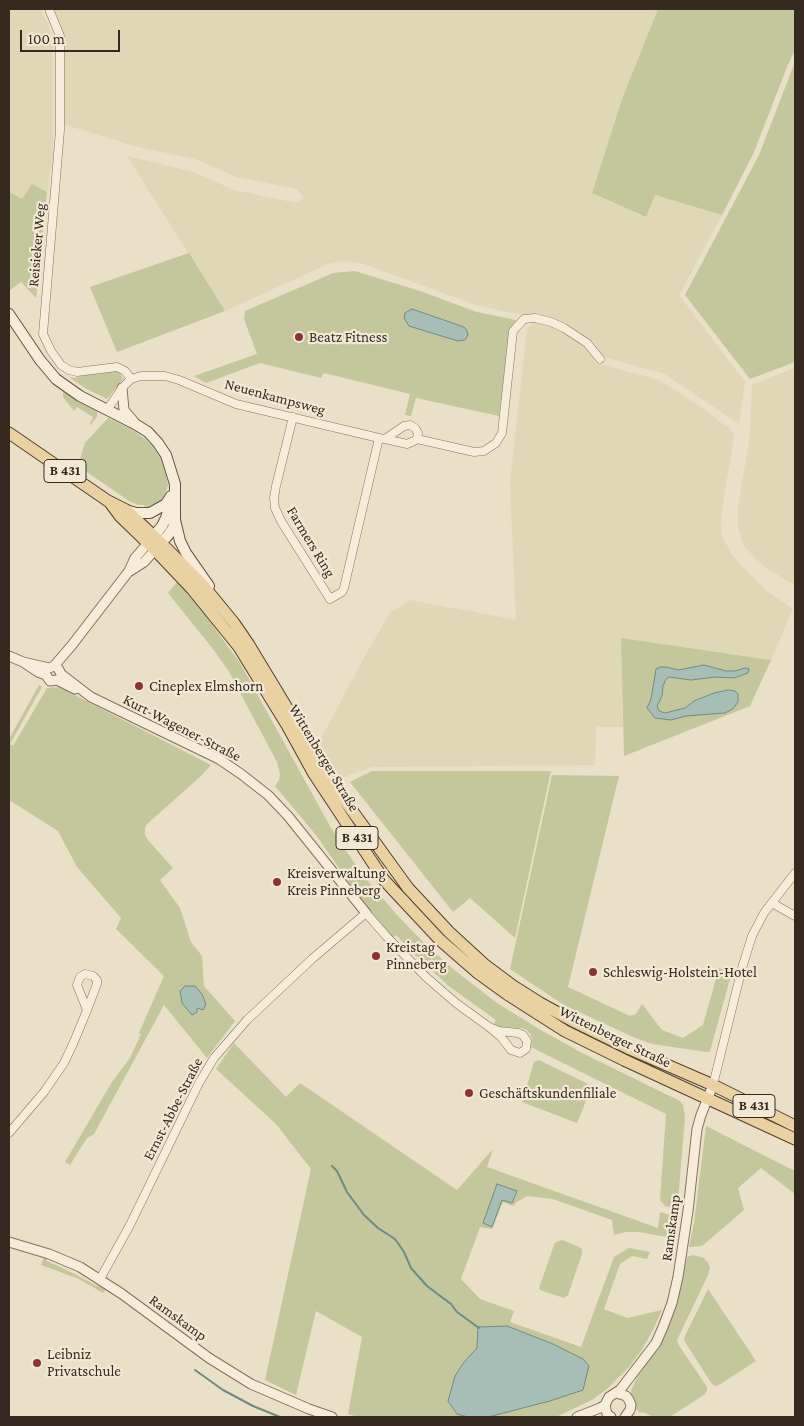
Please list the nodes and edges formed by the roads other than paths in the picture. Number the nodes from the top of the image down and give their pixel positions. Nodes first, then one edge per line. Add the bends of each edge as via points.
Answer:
1 (49, 9) edge
2 (9, 314) edge
3 (600, 358) dead end
4 (131, 379) junction
5 (122, 388) junction
6 (107, 410) junction
7 (293, 417) junction
8 (135, 424) junction
9 (9, 433) edge
10 (382, 438) junction
11 (417, 439) junction
12 (170, 467) junction
13 (172, 495) junction
14 (108, 501) junction
15 (126, 510) junction
16 (175, 519) junction
17 (154, 543) junction
18 (222, 608) junction
19 (9, 656) edge
20 (54, 672) junction
21 (795, 873) edge
22 (772, 903) junction
23 (366, 913) junction
24 (795, 916) edge
25 (87, 1010) dead end
26 (489, 1027) junction
27 (713, 1085) junction
28 (708, 1099) junction
29 (795, 1126) edge
30 (9, 1133) edge
31 (795, 1139) edge
32 (9, 1242) edge
33 (100, 1279) junction
34 (621, 1395) junction
35 (605, 1405) junction
36 (332, 1417) edge
37 (577, 1417) edge
38 (611, 1417) edge
39 (625, 1417) edge

1 - 4 street, Reisieker Weg via 60,36 60,130 43,334 61,365 69,370 117,367
2 - 6 main road via 52,374 66,387
3 - 11 street, Neuenkampsweg via 587,343 564,328 535,318 524,319 513,331 502,434 496,444 474,452
4 - 5 street
4 - 7 street, Neuenkampsweg via 165,376 236,404
5 - 6 street
5 - 8 street via 124,410
6 - 8 main road
7 - 10 street, Neuenkampsweg
7 - 10 street, Farmers Ring via 276,486 275,508 330,599 344,588
8 - 12 main road via 158,443
9 - 14 main road, B 431
10 - 11 street, Neuenkampsweg via 407,444
10 - 11 street, Neuenkampsweg via 410,425 416,428
12 - 13 main road
12 - 16 main road via 175,484
13 - 15 main road via 166,504 150,513
13 - 17 main road
14 - 15 main road, B 431
14 - 17 main road, B 431 via 120,516
15 - 17 main road, B 431
16 - 17 main road via 173,528
16 - 18 main road via 186,553
17 - 18 main road, Wittenberger Straße / B 431 via 202,584
17 - 20 street via 135,558 129,571
17 - 28 main road, Wittenberger Straße / B 431 via 239,647 314,774 384,880 440,940 499,989 565,1031
18 - 27 main road, Wittenberger Straße / B 431 via 249,645 322,769 408,888 449,932 485,965 540,1003
19 - 20 street, Kurt-Wagener-Straße
20 - 23 street, Kurt-Wagener-Straße via 87,694 219,759 259,787 278,804
21 - 22 street
22 - 24 street
22 - 27 street via 757,925 749,946
23 - 26 street, Kurt-Wagener-Straße via 426,977
23 - 33 street, Ernst-Abbe-Straße via 253,1014 214,1058
25 - 30 street via 58,1073
26 - 26 street, Kurt-Wagener-Straße via 516,1053 526,1049 527,1041 523,1035
27 - 28 street, Ramskamp
27 - 29 main road, Wittenberger Straße / B 431
28 - 31 main road, Wittenberger Straße / B 431
28 - 34 street, Ramskamp via 697,1129 686,1230 672,1303 656,1343
32 - 33 street, Ramskamp via 61,1258
33 - 36 street, Ramskamp via 209,1358 251,1384
34 - 35 street, Ramskamp via 609,1397
34 - 39 street, Ramskamp via 631,1404
35 - 37 street, Ramskamp
35 - 38 street

